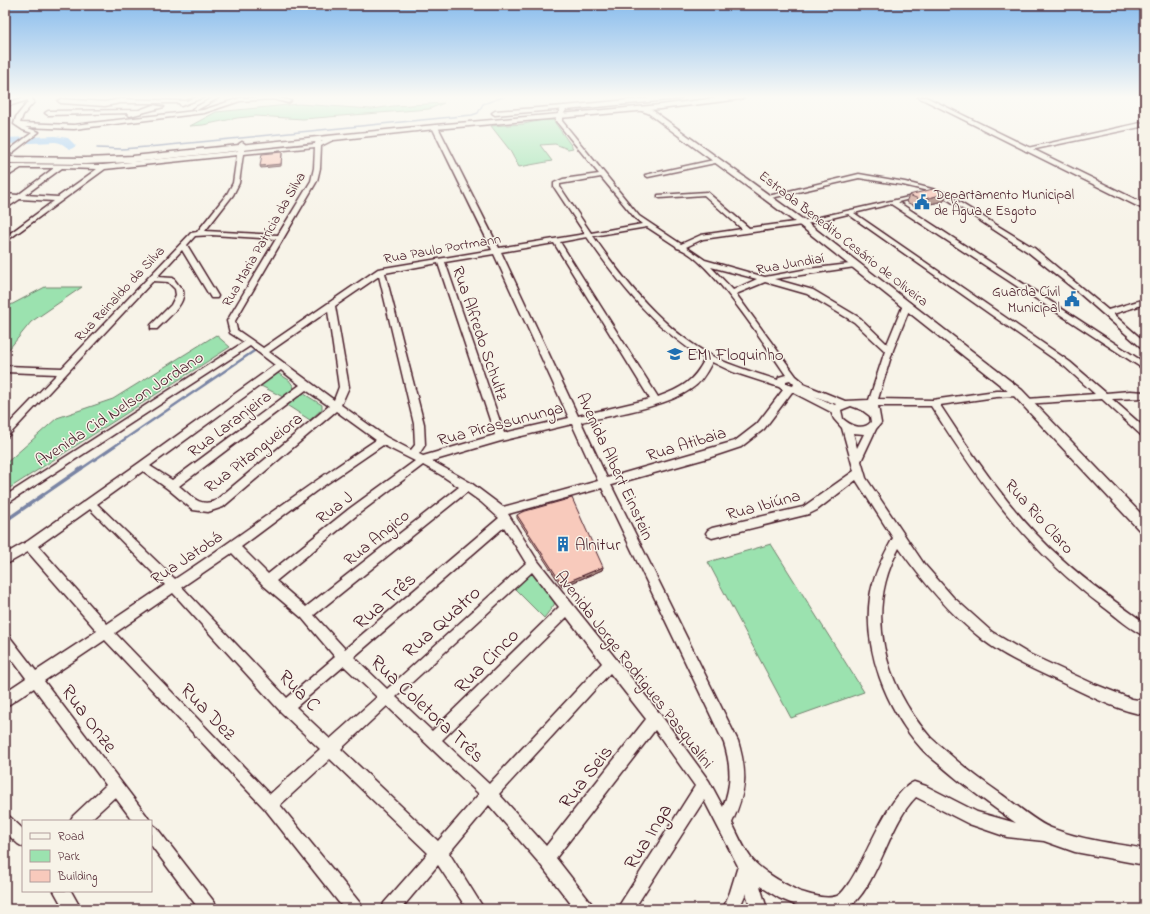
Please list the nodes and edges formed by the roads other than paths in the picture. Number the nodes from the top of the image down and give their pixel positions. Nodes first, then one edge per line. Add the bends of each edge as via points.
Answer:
1 (27, 140) edge
2 (320, 140) joint
3 (441, 140) edge
4 (574, 140) edge
5 (692, 140) edge
6 (1011, 140) edge
7 (1012, 140) edge
8 (1069, 140) edge
9 (241, 148) junction
10 (1029, 148) junction
11 (5, 158) edge
12 (86, 161) junction
13 (718, 161) junction
14 (5, 166) edge
15 (20, 166) junction
16 (61, 166) junction
17 (103, 167) junction
18 (1067, 167) junction
19 (602, 174) junction
20 (648, 175) dead end
21 (5, 176) edge
22 (934, 191) junction
23 (5, 196) edge
24 (660, 196) dead end
25 (20, 197) junction
26 (767, 198) junction
27 (58, 199) junction
28 (893, 202) junction
29 (1145, 203) edge
30 (1145, 206) edge
31 (5, 207) edge
32 (848, 212) junction
33 (802, 223) junction
34 (647, 225) junction
35 (748, 231) junction
36 (199, 234) junction
37 (589, 235) junction
38 (279, 237) junction
39 (5, 240) edge
40 (555, 240) junction
41 (183, 245) junction
42 (679, 247) junction
43 (497, 252) junction
44 (441, 261) junction
45 (702, 261) junction
46 (855, 265) junction
47 (381, 271) junction
48 (798, 273) junction
49 (151, 279) junction
50 (766, 279) junction
51 (810, 292) junction
52 (732, 293) junction
53 (214, 296) dead end
54 (1145, 301) edge
55 (907, 305) junction
56 (331, 306) junction
57 (1107, 313) junction
58 (154, 327) dead end
59 (250, 342) junction
60 (1145, 346) edge
61 (889, 350) junction
62 (263, 352) junction
63 (710, 358) junction
64 (280, 366) junction
65 (1145, 367) edge
66 (5, 369) edge
67 (65, 371) junction
68 (793, 378) junction
69 (999, 378) junction
70 (306, 386) junction
71 (791, 387) junction
72 (1145, 389) edge
73 (991, 394) junction
74 (1130, 394) junction
75 (1145, 395) edge
76 (1105, 397) junction
77 (1023, 398) junction
78 (656, 401) junction
79 (873, 402) junction
80 (934, 403) junction
81 (844, 404) junction
82 (858, 404) junction
83 (336, 406) junction
84 (836, 410) junction
85 (875, 417) junction
86 (576, 420) junction
87 (846, 426) junction
88 (872, 427) junction
89 (5, 434) edge
90 (1145, 434) edge
91 (501, 437) junction
92 (383, 440) junction
93 (418, 458) junction
94 (143, 466) junction
95 (857, 467) junction
96 (605, 484) junction
97 (172, 486) junction
98 (467, 486) junction
99 (5, 501) edge
100 (90, 504) junction
101 (503, 516) junction
102 (1145, 527) edge
103 (712, 533) dead end
104 (898, 538) junction
105 (32, 544) junction
106 (233, 546) junction
107 (5, 560) edge
108 (533, 564) junction
109 (267, 581) junction
110 (174, 586) junction
111 (567, 608) junction
112 (306, 614) junction
113 (1145, 630) edge
114 (106, 632) junction
115 (5, 640) edge
116 (345, 658) junction
117 (610, 663) junction
118 (35, 680) junction
119 (388, 697) junction
120 (5, 700) edge
121 (286, 707) junction
122 (1145, 708) edge
123 (655, 719) junction
124 (433, 740) junction
125 (332, 749) junction
126 (116, 786) junction
127 (704, 786) junction
128 (490, 794) junction
129 (270, 804) junction
130 (79, 820) edge
131 (141, 820) edge
132 (5, 822) edge
133 (724, 824) junction
134 (152, 833) edge
135 (1045, 834) junction
136 (22, 838) edge
137 (439, 852) junction
138 (1145, 857) edge
139 (546, 858) junction
140 (746, 865) junction
141 (63, 892) edge
142 (73, 909) edge
143 (209, 909) edge
144 (354, 909) edge
145 (390, 909) edge
146 (476, 909) edge
147 (585, 909) edge
148 (625, 909) edge
149 (731, 909) edge
150 (759, 909) edge

1 - 11 street
2 - 9 highway
2 - 38 street, Rua Maria Patrícia da Silva via 314,181
3 - 43 street, Avenida Albert Einstein
4 - 19 street
5 - 13 main road, Estrada Benedito Cesário de Oliveira
6 - 10 main road
7 - 10 main road
8 - 10 street
9 - 11 highway via 103,156
9 - 12 highway
9 - 17 street
9 - 36 street, Rua Reinaldo da Silva via 236,184
10 - 18 main road
11 - 12 highway
11 - 15 highway
12 - 16 highway
13 - 20 street
13 - 26 main road, Estrada Benedito Cesário de Oliveira
14 - 15 street
15 - 16 street
15 - 21 street
16 - 17 street
16 - 25 street
17 - 27 street
18 - 29 main road
18 - 30 main road
19 - 34 street via 637,217
19 - 37 street via 557,183 557,187
22 - 26 street via 859,176
22 - 28 street
22 - 57 street via 1021,243
23 - 25 street
24 - 35 street via 701,192 707,194
25 - 27 street
25 - 31 street
26 - 33 main road, Estrada Benedito Cesário de Oliveira
27 - 39 street
28 - 32 street
28 - 65 street
32 - 33 street
32 - 76 street via 1067,364
33 - 35 street
33 - 46 main road, Estrada Benedito Cesário de Oliveira
34 - 37 street, Rua Paulo Portmann
34 - 42 street
35 - 42 street via 701,237
36 - 38 street
36 - 41 street, Rua Reinaldo da Silva via 193,234
37 - 40 street, Rua Paulo Portmann
37 - 63 street via 660,324
38 - 59 street, Rua Maria Patrícia da Silva via 232,321 234,331
40 - 43 street, Rua Paulo Portmann
40 - 78 street
41 - 49 street, Rua Reinaldo da Silva
41 - 53 street
42 - 45 street
43 - 44 street, Rua Paulo Portmann
43 - 86 street, Avenida Albert Einstein
44 - 47 street, Rua Paulo Portmann
44 - 91 street, Rua Alfredo Schultz
45 - 50 street
45 - 52 street
46 - 48 street, Rua Jundiaí
46 - 55 main road, Estrada Benedito Cesário de Oliveira
47 - 56 street, Rua Paulo Portmann
47 - 93 street via 419,424
48 - 50 street, Rua Jundiaí
48 - 51 street
49 - 58 street via 170,280 180,291 177,301
49 - 67 street, Rua Reinaldo da Silva
50 - 51 street
50 - 52 street, Rua Jundiaí via 746,285
51 - 61 street via 857,320
52 - 68 street
54 - 57 street
55 - 61 street
55 - 69 main road, Estrada Benedito Cesário de Oliveira
56 - 62 street, Rua Paulo Portmann
56 - 83 street via 344,386
57 - 60 street
59 - 62 street, Avenida Jorge Rodrigues Pasqualini
59 - 99 street, Avenida Cid Nelson Jordano
61 - 79 street
62 - 64 street, Avenida Jorge Rodrigues Pasqualini
63 - 71 street via 745,373
63 - 78 street, Rua Pirassununga via 701,376 691,386
64 - 70 street, Avenida Jorge Rodrigues Pasqualini
64 - 94 street
66 - 67 street
67 - 89 street, Rua Reinaldo da Silva
68 - 71 street via 799,383
68 - 71 street via 785,378 781,382
69 - 73 street via 999,386
69 - 77 main road, Estrada Benedito Cesário de Oliveira
70 - 83 street, Avenida Jorge Rodrigues Pasqualini
70 - 97 street, Rua Laranjeira
71 - 81 street
71 - 84 street
71 - 96 street, Rua Atibaia via 769,418 737,445
72 - 74 street
73 - 77 street
73 - 80 street
74 - 75 street
74 - 76 street
76 - 77 street
76 - 90 street
77 - 102 main road, Estrada Benedito Cesário de Oliveira via 1120,504
78 - 86 street, Rua Pirassununga
79 - 80 street
79 - 82 street
79 - 85 street
80 - 113 street, Rua Rio Claro via 970,460 1035,540 1063,568
81 - 82 street
81 - 84 street
82 - 85 street via 872,412
83 - 92 street, Avenida Jorge Rodrigues Pasqualini
83 - 97 street, Rua Pitangueiora via 219,504 208,508 197,507
84 - 87 street via 836,416
85 - 88 street
86 - 91 street, Rua Pirassununga
86 - 96 street, Avenida Albert Einstein
87 - 88 street via 860,430
87 - 95 street
88 - 95 street
91 - 93 street, Rua Pirassununga
92 - 93 street, Avenida Jorge Rodrigues Pasqualini
92 - 106 street, Rua Jatobá
93 - 98 street, Avenida Jorge Rodrigues Pasqualini
93 - 109 street, Rua J
94 - 97 street, Rua Pitangueiora
94 - 100 street
95 - 103 street, Rua Ibiúna via 828,496 805,511
95 - 104 street via 864,484
96 - 101 street, Rua Atibaia
96 - 133 street, Avenida Albert Einstein via 737,759 739,780
98 - 101 street, Avenida Jorge Rodrigues Pasqualini
98 - 112 street, Rua Angico
100 - 105 street
100 - 110 street, Rua C
101 - 108 street, Avenida Jorge Rodrigues Pasqualini
101 - 116 street, Rua Três
104 - 122 street via 949,601 988,636 1024,658 1090,689 1132,706
104 - 135 street via 880,578 875,622 879,655 899,704 926,742 968,780
105 - 107 street
105 - 114 street, Rua Dez via 33,550
106 - 109 street, Rua Coletora Três
106 - 110 street, Rua Jatobá
108 - 111 street, Avenida Jorge Rodrigues Pasqualini
108 - 119 street, Rua Quatro
109 - 112 street, Rua Coletora Três
110 - 114 street, Rua Jatobá
110 - 121 street, Rua C
111 - 117 street, Avenida Jorge Rodrigues Pasqualini
111 - 124 street, Rua Cinco
112 - 116 street, Rua Coletora Três
114 - 118 street, Rua Jatobá
114 - 129 street, Rua Dez
115 - 118 street, Rua Onze
116 - 119 street, Rua Coletora Três
116 - 121 street, Rua Três
117 - 123 street, Avenida Jorge Rodrigues Pasqualini
117 - 128 street
118 - 120 street, Rua Jatobá
118 - 126 street, Rua Onze
119 - 124 street, Rua Coletora Três
119 - 125 street, Rua Quatro
121 - 125 street, Rua C
123 - 127 street, Avenida Jorge Rodrigues Pasqualini
123 - 139 street, Rua Seis
124 - 128 street, Rua Coletora Três
125 - 129 street, Rua Quatro
125 - 137 street, Rua C
126 - 130 street
126 - 131 street, Rua Onze
127 - 133 street, Avenida Jorge Rodrigues Pasqualini
127 - 148 street, Rua Inga
128 - 137 street
128 - 139 street, Rua Coletora Três
129 - 144 street, Rua Dez
132 - 136 street
133 - 140 street, Avenida Jorge Rodrigues Pasqualini
134 - 143 street
135 - 138 street via 1075,844
135 - 140 street via 1007,829 974,819 914,789 899,807 860,881 846,901 837,906 812,904 778,889
137 - 145 street
137 - 146 street, Rua C
139 - 147 street, Rua Coletora Três
140 - 149 street
140 - 150 street, Avenida Jorge Rodrigues Pasqualini
141 - 142 street

